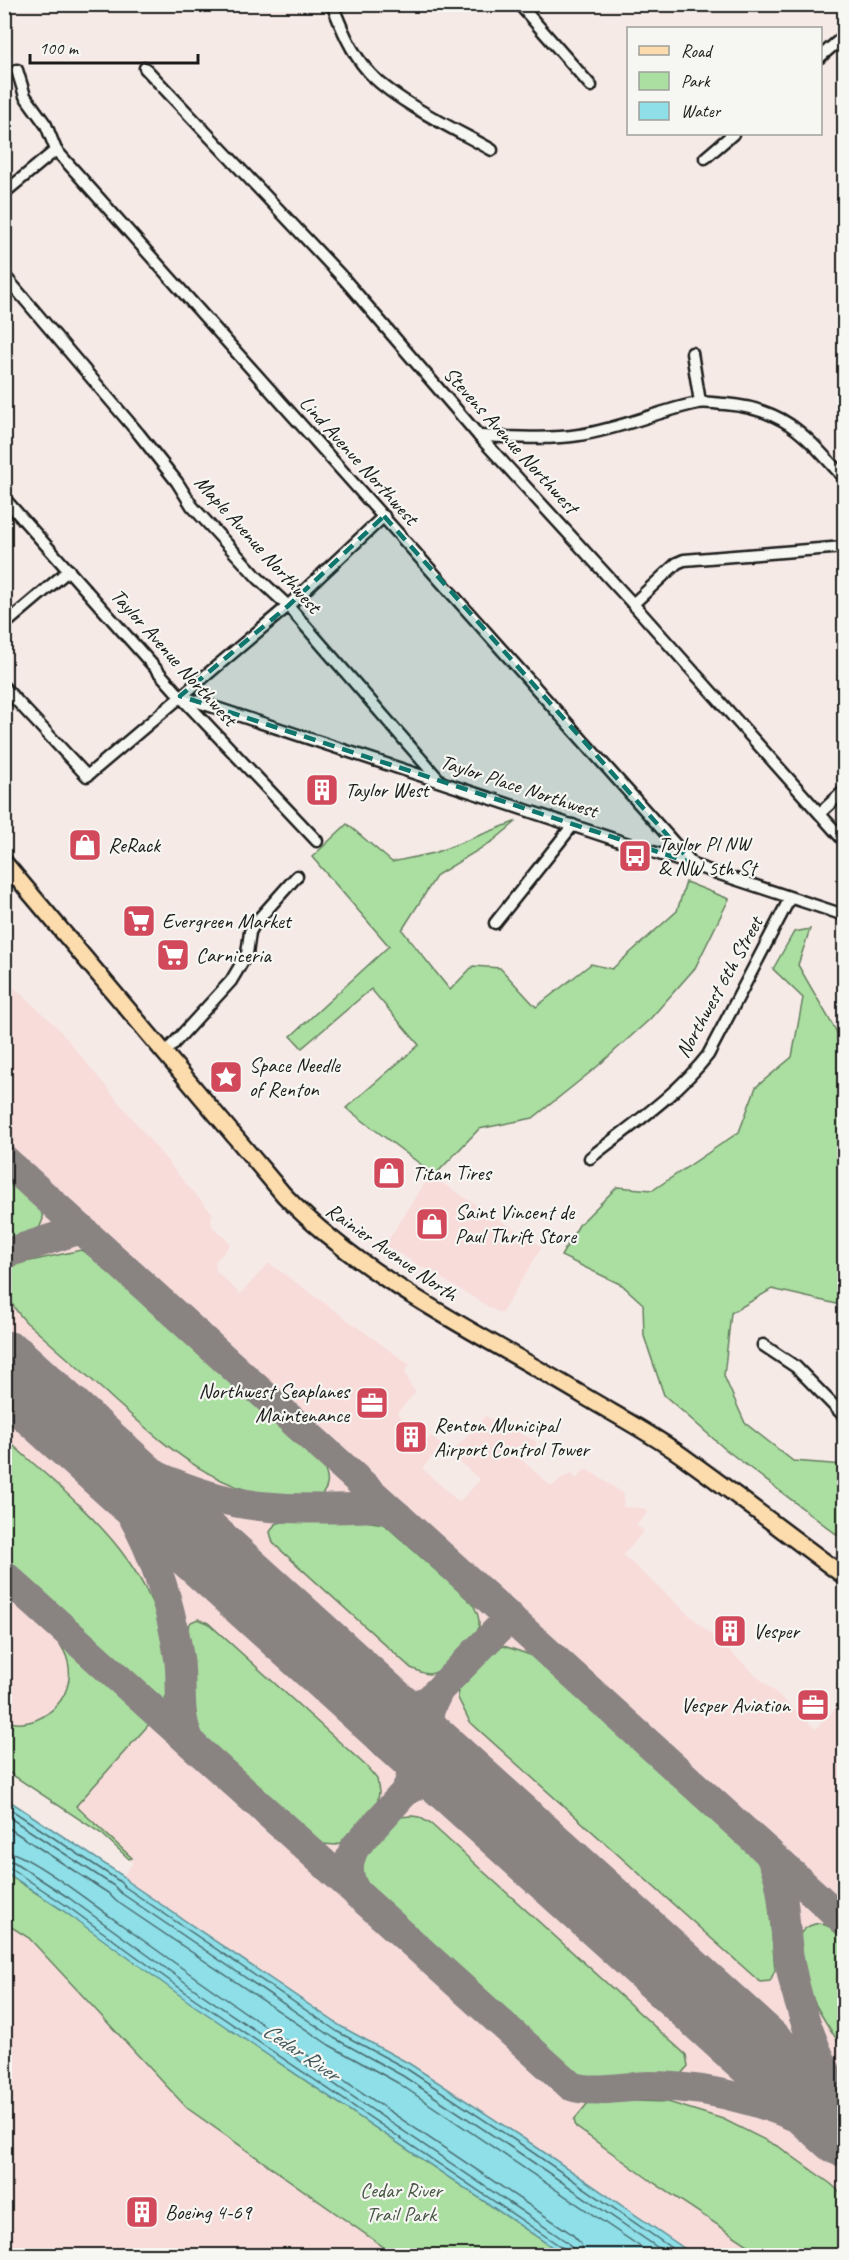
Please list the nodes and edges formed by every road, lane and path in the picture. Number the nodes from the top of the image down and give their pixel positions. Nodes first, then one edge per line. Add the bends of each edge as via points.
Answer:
1 (332, 4) edge
2 (519, 4) edge
3 (844, 36) edge
4 (822, 55) edge
5 (145, 68) dead end
6 (17, 70) dead end
7 (591, 86) dead end
8 (732, 135) edge
9 (56, 150) junction
10 (492, 150) dead end
11 (705, 158) dead end
12 (4, 193) edge
13 (4, 275) edge
14 (692, 353) dead end
15 (700, 402) junction
16 (479, 436) junction
17 (844, 478) edge
18 (4, 498) edge
19 (384, 516) junction
20 (844, 547) edge
21 (69, 570) junction
22 (633, 604) junction
23 (288, 606) junction
24 (4, 625) edge
25 (4, 687) edge
26 (180, 696) junction
27 (440, 781) junction
28 (844, 791) edge
29 (820, 813) junction
30 (573, 825) junction
31 (317, 841) dead end
32 (844, 841) edge
33 (4, 862) edge
34 (692, 863) junction
35 (297, 876) dead end
36 (790, 898) junction
37 (844, 915) edge
38 (495, 923) dead end
39 (165, 1053) junction
40 (591, 1158) dead end
41 (763, 1345) dead end
42 (844, 1416) edge
43 (844, 1576) edge

1 - 10 street via 348,42 366,70 411,104
2 - 7 street
3 - 4 street
5 - 16 street, Stevens Avenue Northwest via 344,279
6 - 9 street, Lind Avenue Northwest via 25,96 46,124
8 - 11 street
9 - 12 street
9 - 19 street, Lind Avenue Northwest
13 - 23 street, Maple Avenue Northwest via 139,434 192,506
14 - 15 street
15 - 16 street via 579,435
15 - 17 street via 755,409 792,425
16 - 22 street, Stevens Avenue Northwest
18 - 21 street, Taylor Avenue Northwest
19 - 23 street
19 - 34 street, Lind Avenue Northwest
20 - 22 street via 684,560
21 - 24 street
21 - 26 street, Taylor Avenue Northwest
22 - 29 street, Stevens Avenue Northwest
23 - 26 street
23 - 27 street, Maple Avenue Northwest
25 - 26 street via 87,776
26 - 27 street, Taylor Place Northwest
26 - 31 street, Taylor Avenue Northwest
27 - 30 street, Taylor Place Northwest
28 - 29 street
29 - 32 street, Stevens Avenue Northwest
30 - 34 street, Taylor Place Northwest
30 - 38 street
33 - 39 main road, Rainier Avenue North
34 - 36 street, Taylor Place Northwest
35 - 39 street via 255,923 248,954 231,981
36 - 37 street, Taylor Place Northwest
36 - 40 street, Northwest 6th Street via 708,1055 695,1072
39 - 43 main road, Rainier Avenue North via 284,1195 338,1244 425,1304 687,1459
41 - 42 street via 795,1367

